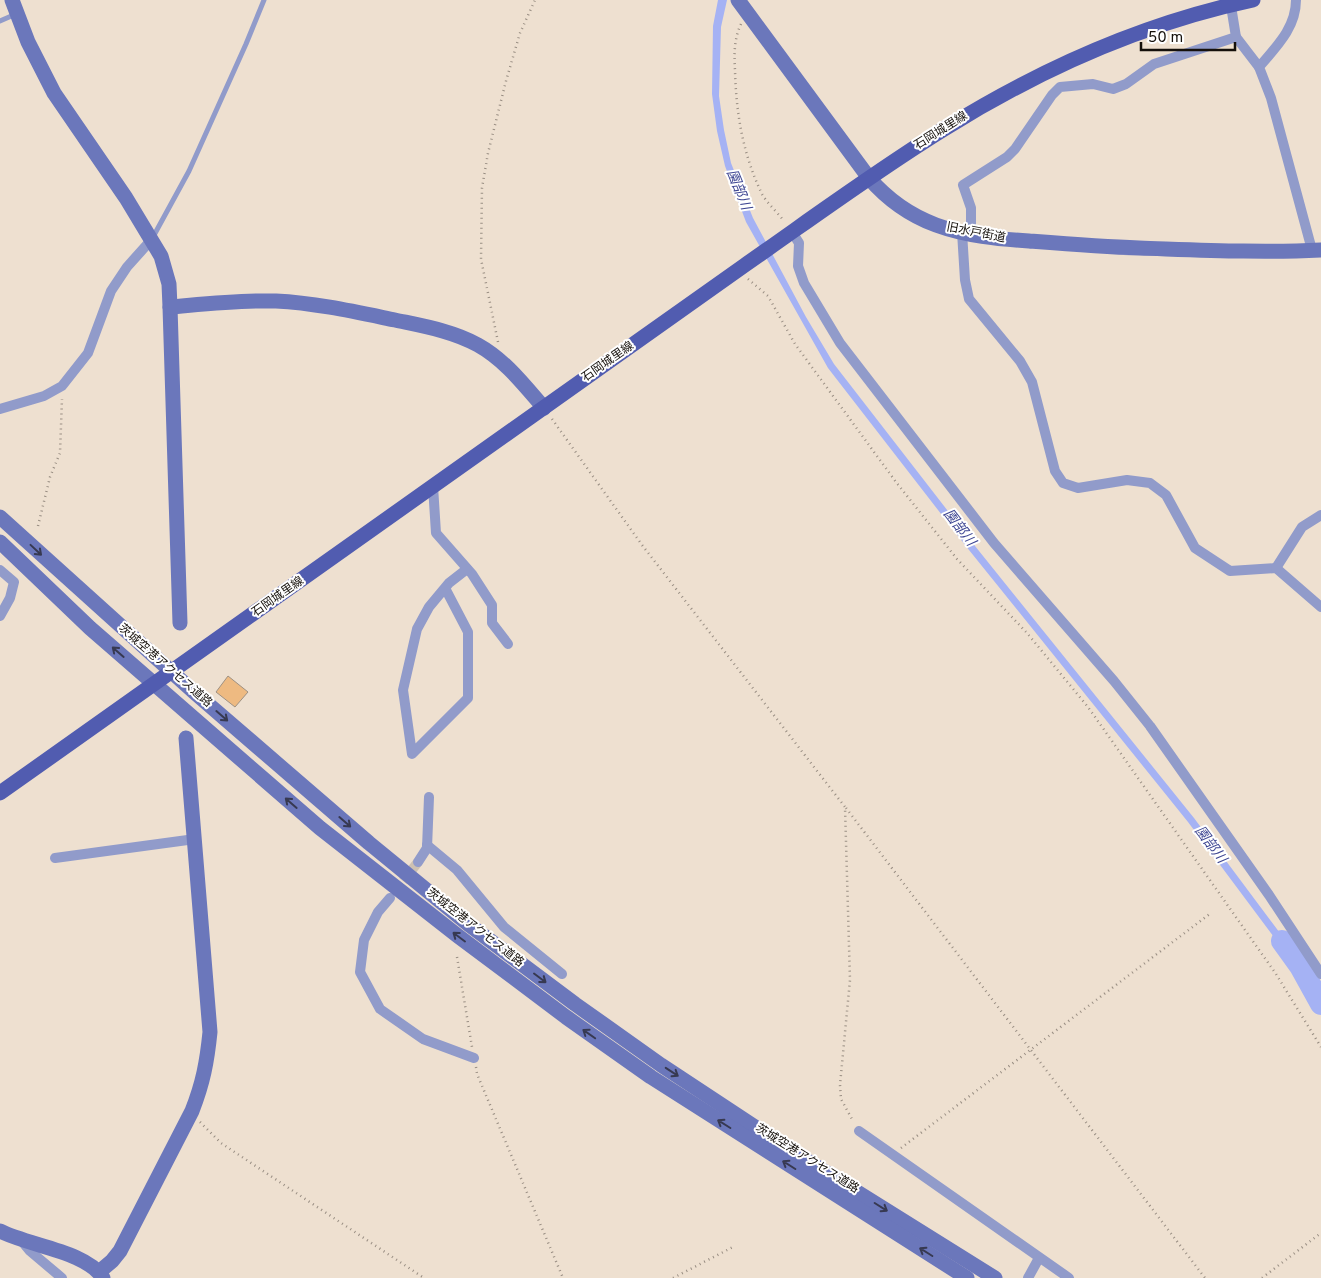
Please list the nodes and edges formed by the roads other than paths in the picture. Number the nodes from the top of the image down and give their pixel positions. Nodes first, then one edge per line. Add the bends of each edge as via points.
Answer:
1 (264, 0) edge
2 (1254, 0) edge
3 (1296, 0) edge
4 (741, 4) edge
5 (16, 5) edge
6 (1231, 6) junction
7 (0, 20) edge
8 (1236, 37) junction
9 (1259, 67) junction
10 (869, 178) junction
11 (967, 233) junction
12 (787, 236) junction
13 (152, 239) junction
14 (1316, 250) edge
15 (170, 307) junction
16 (544, 408) junction
17 (0, 409) edge
18 (433, 486) junction
19 (1321, 516) edge
20 (0, 517) edge
21 (0, 542) edge
22 (467, 568) junction
23 (1276, 568) junction
24 (0, 570) edge
25 (445, 588) junction
26 (1321, 607) edge
27 (0, 616) edge
28 (180, 623) dead end
29 (508, 644) dead end
30 (172, 672) junction
31 (155, 684) junction
32 (186, 738) dead end
33 (0, 793) edge
34 (429, 797) dead end
35 (194, 839) junction
36 (427, 846) junction
37 (55, 858) dead end
38 (418, 862) tunnel mouth
39 (390, 898) tunnel mouth
40 (562, 974) dead end
41 (1321, 974) edge
42 (474, 1058) road end
43 (859, 1132) road end
44 (0, 1231) edge
45 (20, 1240) junction
46 (1039, 1258) junction
47 (101, 1275) edge
48 (62, 1278) edge
49 (967, 1278) edge
50 (995, 1278) edge
51 (1028, 1278) edge
52 (1070, 1278) edge

1 - 13 lane via 189,171
2 - 6 main road, 石岡城里線
3 - 9 street via 1292,25
4 - 10 main road, 旧水戸街道
5 - 7 lane
5 - 13 main road via 28,42 54,93
6 - 8 street
6 - 10 main road, 石岡城里線 via 1124,39 1060,66 986,104
8 - 9 street
8 - 11 street via 1154,64 1113,89 1093,84 1060,87 1015,149 963,185 971,208
9 - 14 street
10 - 11 main road, 旧水戸街道 via 889,199 910,214 937,226
10 - 12 main road, 石岡城里線
11 - 14 main road, 旧水戸街道 via 1085,246
11 - 23 street via 965,280 969,299 1020,361 1032,382 1055,471 1063,482 1078,488 1127,480 1150,483 1166,495 1195,548 1230,571
12 - 16 main road, 石岡城里線 via 746,272
12 - 41 street via 799,243 798,266 804,283 840,343 994,543 1150,726
13 - 15 main road via 166,270
13 - 17 street via 111,291 88,353 62,386 44,396
15 - 16 main road via 275,301 323,306 449,333 479,345 493,355
15 - 28 main road
16 - 18 main road, 石岡城里線
18 - 22 street via 436,533
18 - 30 main road, 石岡城里線
19 - 23 street via 1302,527
20 -> 30 main road, 茨城空港アクセス道路
31 -> 21 main road, 茨城空港アクセス道路 via 90,628
22 - 25 street
22 - 29 street via 492,605 492,623
23 - 26 street
24 - 27 street via 14,582
25 - 25 street via 468,632 468,698 412,754 403,690 417,629
30 - 31 main road, 石岡城里線
30 -> 50 main road, 茨城空港アクセス道路 via 369,843 468,924 575,1004 790,1150
31 - 33 main road, 石岡城里線
49 -> 31 main road, 茨城空港アクセス道路 via 651,1077 566,1017 320,828
32 - 35 main road
34 - 36 street
35 - 37 street
35 - 47 main road via 210,1032 207,1064 192,1111 120,1251
36 - 38 street
36 - 40 street via 456,870 504,927
39 - 42 street via 378,912 364,940 360,972 380,1010 423,1039
43 - 46 street
44 - 45 main road
45 - 47 main road via 79,1258
45 - 48 street
46 - 51 street
46 - 52 street

